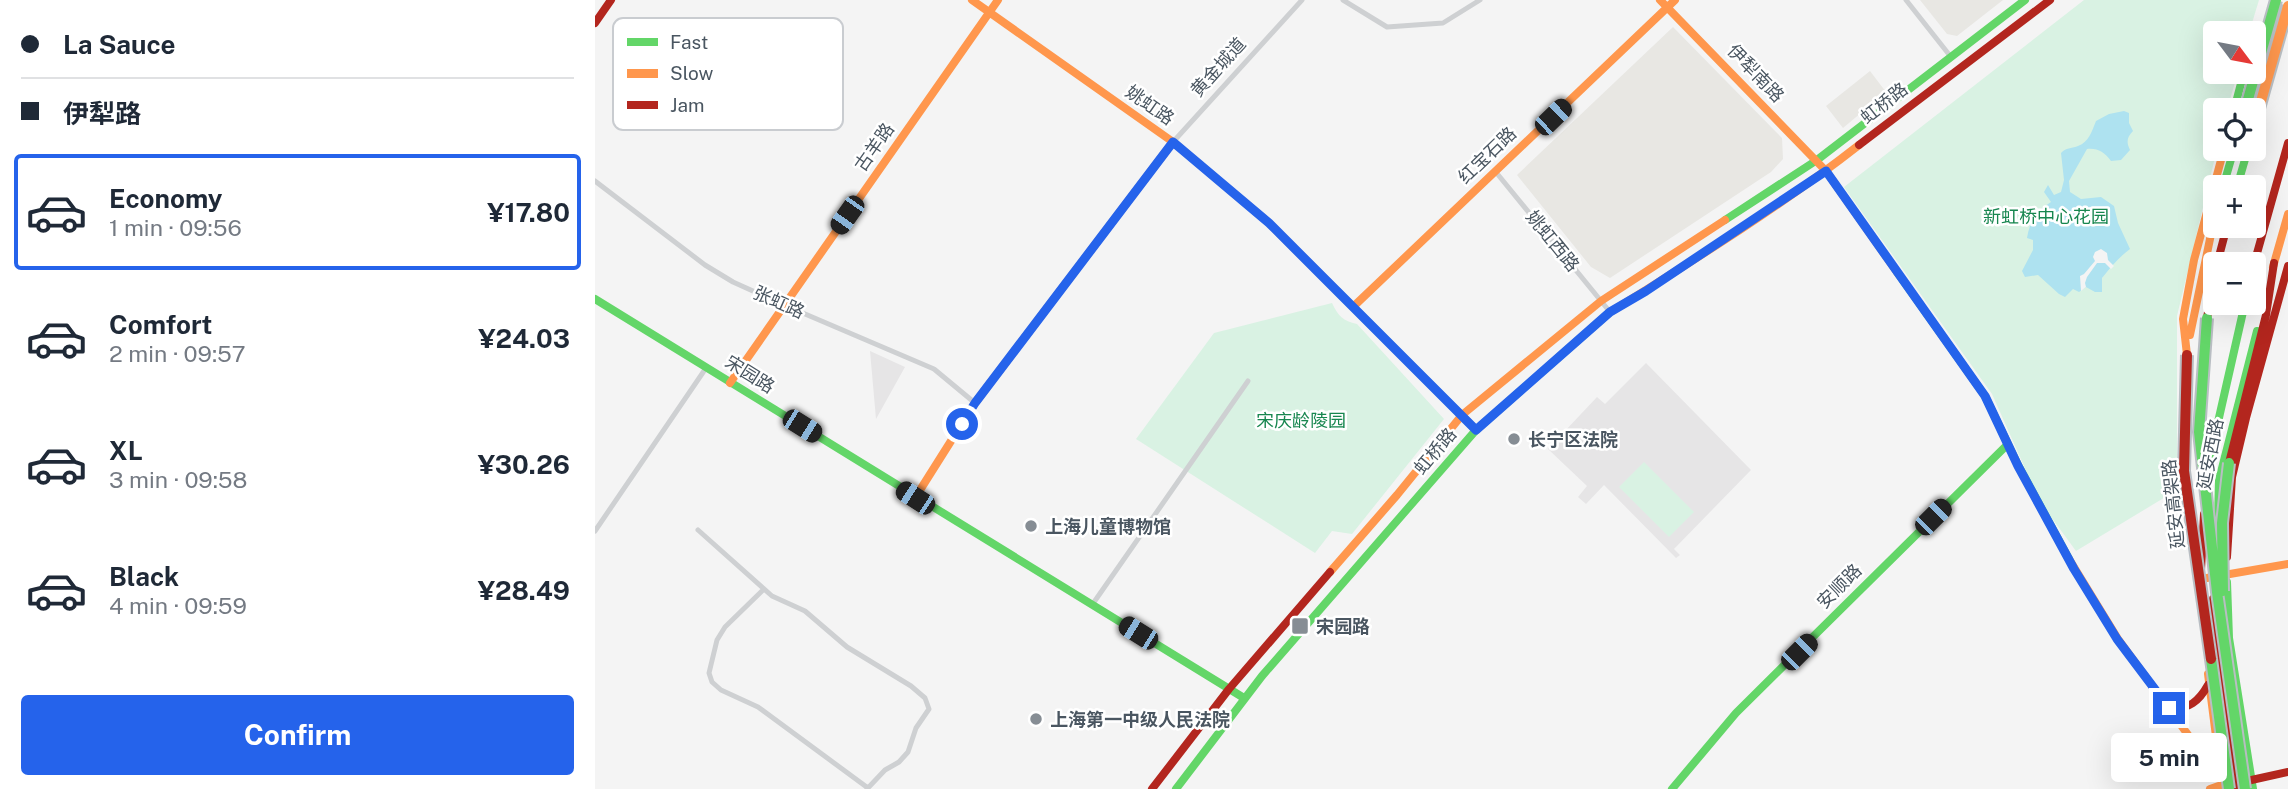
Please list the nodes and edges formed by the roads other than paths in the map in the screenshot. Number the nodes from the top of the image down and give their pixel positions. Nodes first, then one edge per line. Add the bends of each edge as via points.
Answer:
1 (611, 0) edge
2 (972, 0) edge
3 (998, 0) edge
4 (1302, 0) edge
5 (1343, 0) edge
6 (1479, 0) edge
7 (1906, 0) edge
8 (2025, 0) edge
9 (2050, 0) edge
10 (2276, 0) edge
11 (1667, 3) edge
12 (2288, 7) edge
13 (989, 12) junction
14 (595, 23) edge
15 (2266, 30) edge
16 (1951, 57) junction
17 (2248, 98) edge
18 (2262, 98) edge
19 (1173, 142) junction
20 (2288, 142) edge
21 (1817, 160) junction
22 (2221, 161) edge
23 (1495, 171) junction
24 (1826, 171) junction
25 (2284, 174) edge
26 (595, 181) edge
27 (2288, 214) edge
28 (2210, 238) edge
29 (2258, 252) edge
30 (2274, 263) junction
31 (2288, 266) edge
32 (595, 299) edge
33 (1601, 301) junction
34 (784, 305) junction
35 (1354, 306) junction
36 (1610, 312) junction
37 (2208, 315) edge
38 (2242, 315) edge
39 (2186, 355) junction
40 (706, 368) junction
41 (1248, 382) dead end
42 (730, 383) junction
43 (975, 403) junction
44 (1462, 415) junction
45 (1476, 430) junction
46 (2008, 444) junction
47 (915, 498) junction
48 (698, 530) dead end
49 (595, 531) edge
50 (2288, 564) edge
51 (2214, 577) junction
52 (764, 589) junction
53 (1092, 605) junction
54 (2223, 636) junction
55 (2209, 684) junction
56 (1229, 689) junction
57 (1244, 698) junction
58 (2169, 708) junction
59 (2288, 772) edge
60 (2239, 786) edge
61 (867, 789) edge
62 (1152, 789) edge
63 (1176, 789) edge
64 (1672, 789) edge
65 (2210, 789) edge

1 - 14 main road
2 - 13 main road, 姚虹路
3 - 13 main road, 古羊路
4 - 19 street, 黄金城道
5 - 6 street via 1387,27 1443,23
7 - 16 street
8 - 16 main road, 虹桥路
9 - 24 main road, 虹桥路
10 - 17 main road, bridge
11 - 21 main road, 伊犁南路
11 - 23 main road, 红宝石路
12 - 15 main road
12 - 18 main road, bridge
13 - 19 main road, 姚虹路
13 - 34 main road, 古羊路
16 - 21 main road, 虹桥路
19 - 35 main road, 姚虹路 via 1269,223
19 - 43 main road, 黄金城道
20 - 25 main road
21 - 24 main road, 伊犁南路
21 - 33 main road, 虹桥路
22 - 39 main road via 2183,319
23 - 33 street, 姚虹西路
23 - 35 main road, 红宝石路
24 - 36 main road, 虹桥路
24 - 46 main road, 伊犁南路 via 1985,396
25 - 29 main road
26 - 34 street, 张虹路 via 705,265
27 - 30 main road, 延安西路
28 - 39 main road, 延安高架路
30 - 51 main road, 延安西路 via 2218,480
30 - 54 main road, bridge via 2266,315 2228,463 2222,523
31 - 51 main road, 延安西路 via 2246,418 2232,477 2228,530
32 - 40 main road, 宋园路
33 - 36 street, 姚虹西路
33 - 44 main road, 虹桥路
34 - 42 main road, 古羊路
34 - 43 street, 张虹路 via 935,369
35 - 44 main road, 姚虹路
36 - 45 main road, 虹桥路
37 - 54 main road, 延安高架路, bridge via 2199,432
38 - 51 main road, 延安西路 via 2206,475 2203,542
39 - 60 main road, 延安高架路, bridge via 2184,471
40 - 42 main road, 宋园路
40 - 49 street
41 - 53 street
42 - 47 main road, 宋园路
43 - 47 main road, 黄金城道
44 - 45 main road, 姚虹路
44 - 56 main road, 虹桥路
45 - 57 main road, 虹桥路
46 - 58 main road, 伊犁南路 via 2074,569 2117,639
46 - 64 main road, 安顺路 via 1736,713
47 - 53 main road, 宋园路
48 - 52 street
50 - 51 main road
51 - 55 main road, 延安西路 via 2200,596
51 - 60 main road, 延安西路
52 - 61 street via 717,640 709,673 712,682 758,707
52 - 61 street via 805,611 847,647 925,698 929,709 908,752
53 - 56 main road, 宋园路
54 - 60 main road, 延安高架路, bridge
55 - 58 main road via 2192,706
55 - 60 main road, 延安西路
56 - 57 main road, 宋园路
56 - 62 main road, 虹桥路
57 - 63 main road, 虹桥路
58 - 60 main road, 伊犁南路
59 - 60 main road
60 - 65 main road

